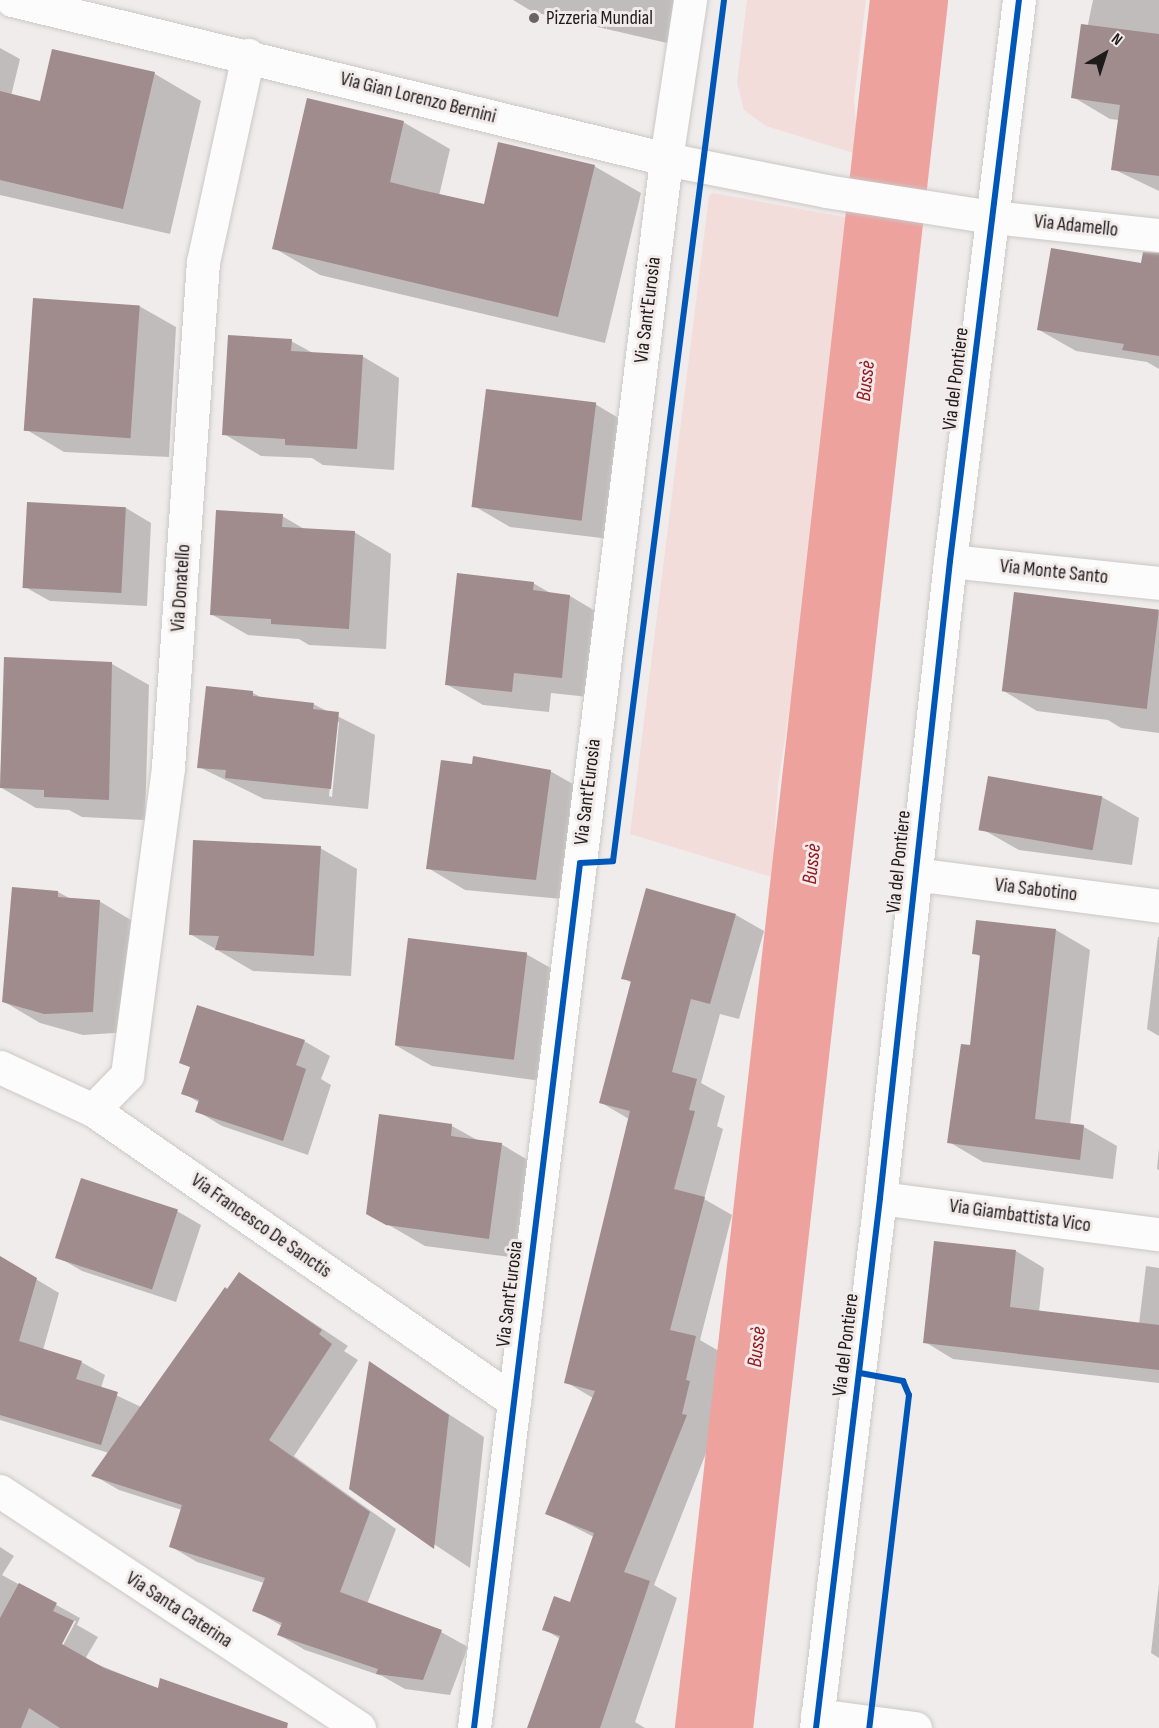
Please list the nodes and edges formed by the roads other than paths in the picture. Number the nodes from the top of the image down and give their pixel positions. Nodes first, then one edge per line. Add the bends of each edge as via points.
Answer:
1 (12, 0) edge
2 (690, 0) edge
3 (1019, 0) edge
4 (248, 55) junction
5 (666, 159) junction
6 (826, 191) joint
7 (980, 215) junction
8 (1159, 235) edge
9 (950, 561) junction
10 (1159, 583) edge
11 (914, 874) junction
12 (1159, 906) edge
13 (0, 1067) edge
14 (93, 1110) junction
15 (880, 1198) junction
16 (1159, 1234) edge
17 (514, 1401) junction
18 (0, 1491) edge
19 (816, 1722) edge
20 (359, 1728) edge
21 (474, 1728) edge
22 (915, 1728) edge

1 - 4 street, Via Gian Lorenzo Bernini
2 - 5 street, Via Sant'Eurosia
3 - 7 street, Via del Pontiere
4 - 5 street, Via Gian Lorenzo Bernini
4 - 14 street, Via Donatello via 203,262 168,767 127,1075
5 - 6 street, Via Gian Lorenzo Bernini
5 - 17 street, Via Sant'Eurosia
6 - 7 street, Via Adamello
7 - 8 street, Via Adamello
7 - 9 street, Via del Pontiere
9 - 10 street, Via Monte Santo
9 - 11 street, Via del Pontiere
11 - 12 street, Via Sabotino
11 - 15 street, Via del Pontiere
13 - 14 street, Via Francesco De Sanctis
14 - 17 street, Via Francesco De Sanctis
15 - 16 street, Via Giambattista Vico
15 - 19 street, Via del Pontiere
17 - 21 street, Via Sant'Eurosia
18 - 20 street, Via Santa Caterina
19 - 22 street

